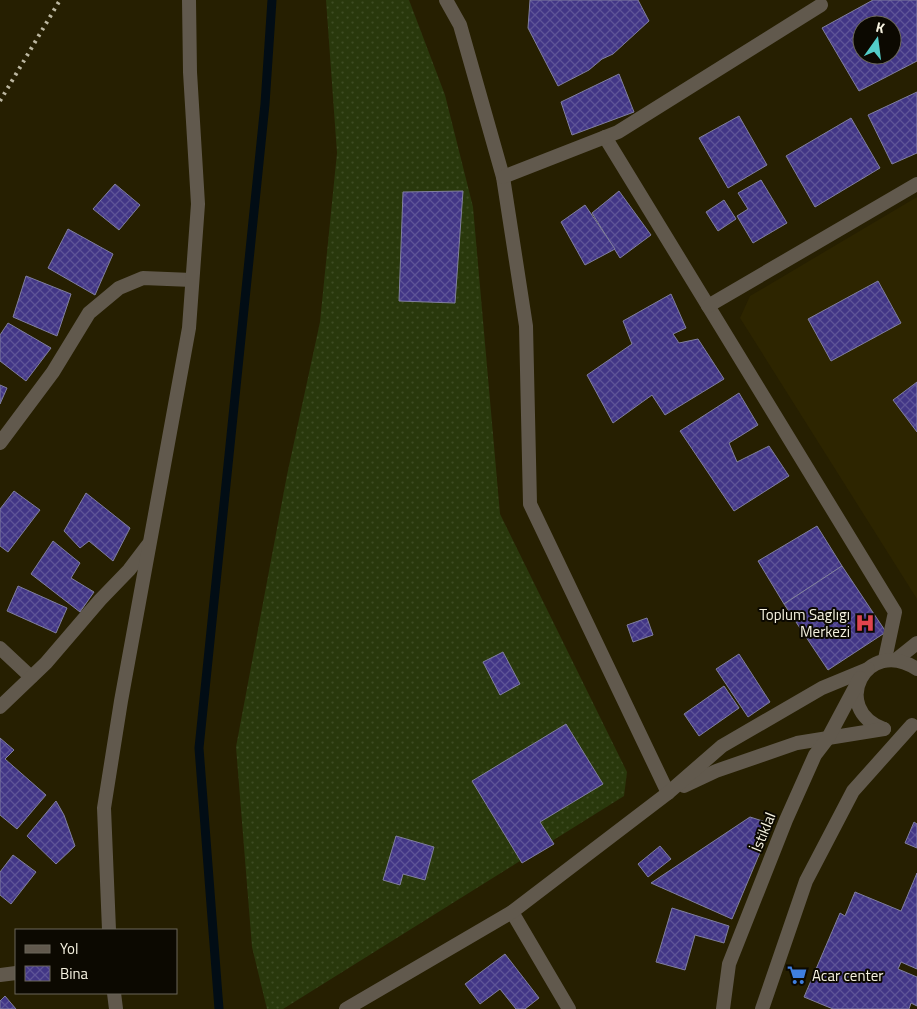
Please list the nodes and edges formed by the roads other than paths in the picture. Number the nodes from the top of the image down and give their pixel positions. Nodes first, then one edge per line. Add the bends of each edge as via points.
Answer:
1 (189, 0) edge
2 (446, 0) edge
3 (825, 2) edge
4 (605, 137) junction
5 (502, 177) junction
6 (917, 184) edge
7 (192, 280) junction
8 (708, 306) junction
9 (0, 443) edge
10 (151, 542) junction
11 (917, 643) edge
12 (0, 648) edge
13 (891, 659) junction
14 (917, 669) edge
15 (864, 673) junction
16 (31, 677) junction
17 (0, 707) edge
18 (914, 722) edge
19 (884, 730) junction
20 (828, 738) junction
21 (668, 793) junction
22 (512, 912) junction
23 (109, 929) edge
24 (15, 973) edge
25 (0, 975) edge
26 (114, 994) edge
27 (116, 1009) edge
28 (346, 1009) edge
29 (568, 1009) edge
30 (723, 1009) edge
31 (762, 1009) edge

1 - 7 street via 198,204
2 - 5 street via 460,25
3 - 4 street via 618,132
4 - 5 street
4 - 8 street
5 - 21 street via 526,326 530,504
6 - 8 street
7 - 9 street via 143,278 119,288 89,313 53,372
7 - 10 street via 189,328
8 - 13 street via 895,612
10 - 16 street
10 - 23 street via 104,808
11 - 13 street
12 - 16 street
13 - 14 street
13 - 15 street
15 - 19 street via 856,691 857,703 862,714
15 - 20 street, İstiklal
15 - 21 street via 822,688 722,746
16 - 17 street
18 - 19 street via 900,730
18 - 31 street via 853,791 806,881
19 - 20 street
20 - 21 street via 797,743 734,764
20 - 30 street, İstiklal via 815,755 786,820 729,964
21 - 22 street
22 - 28 street
22 - 29 street
24 - 25 street
26 - 27 street

